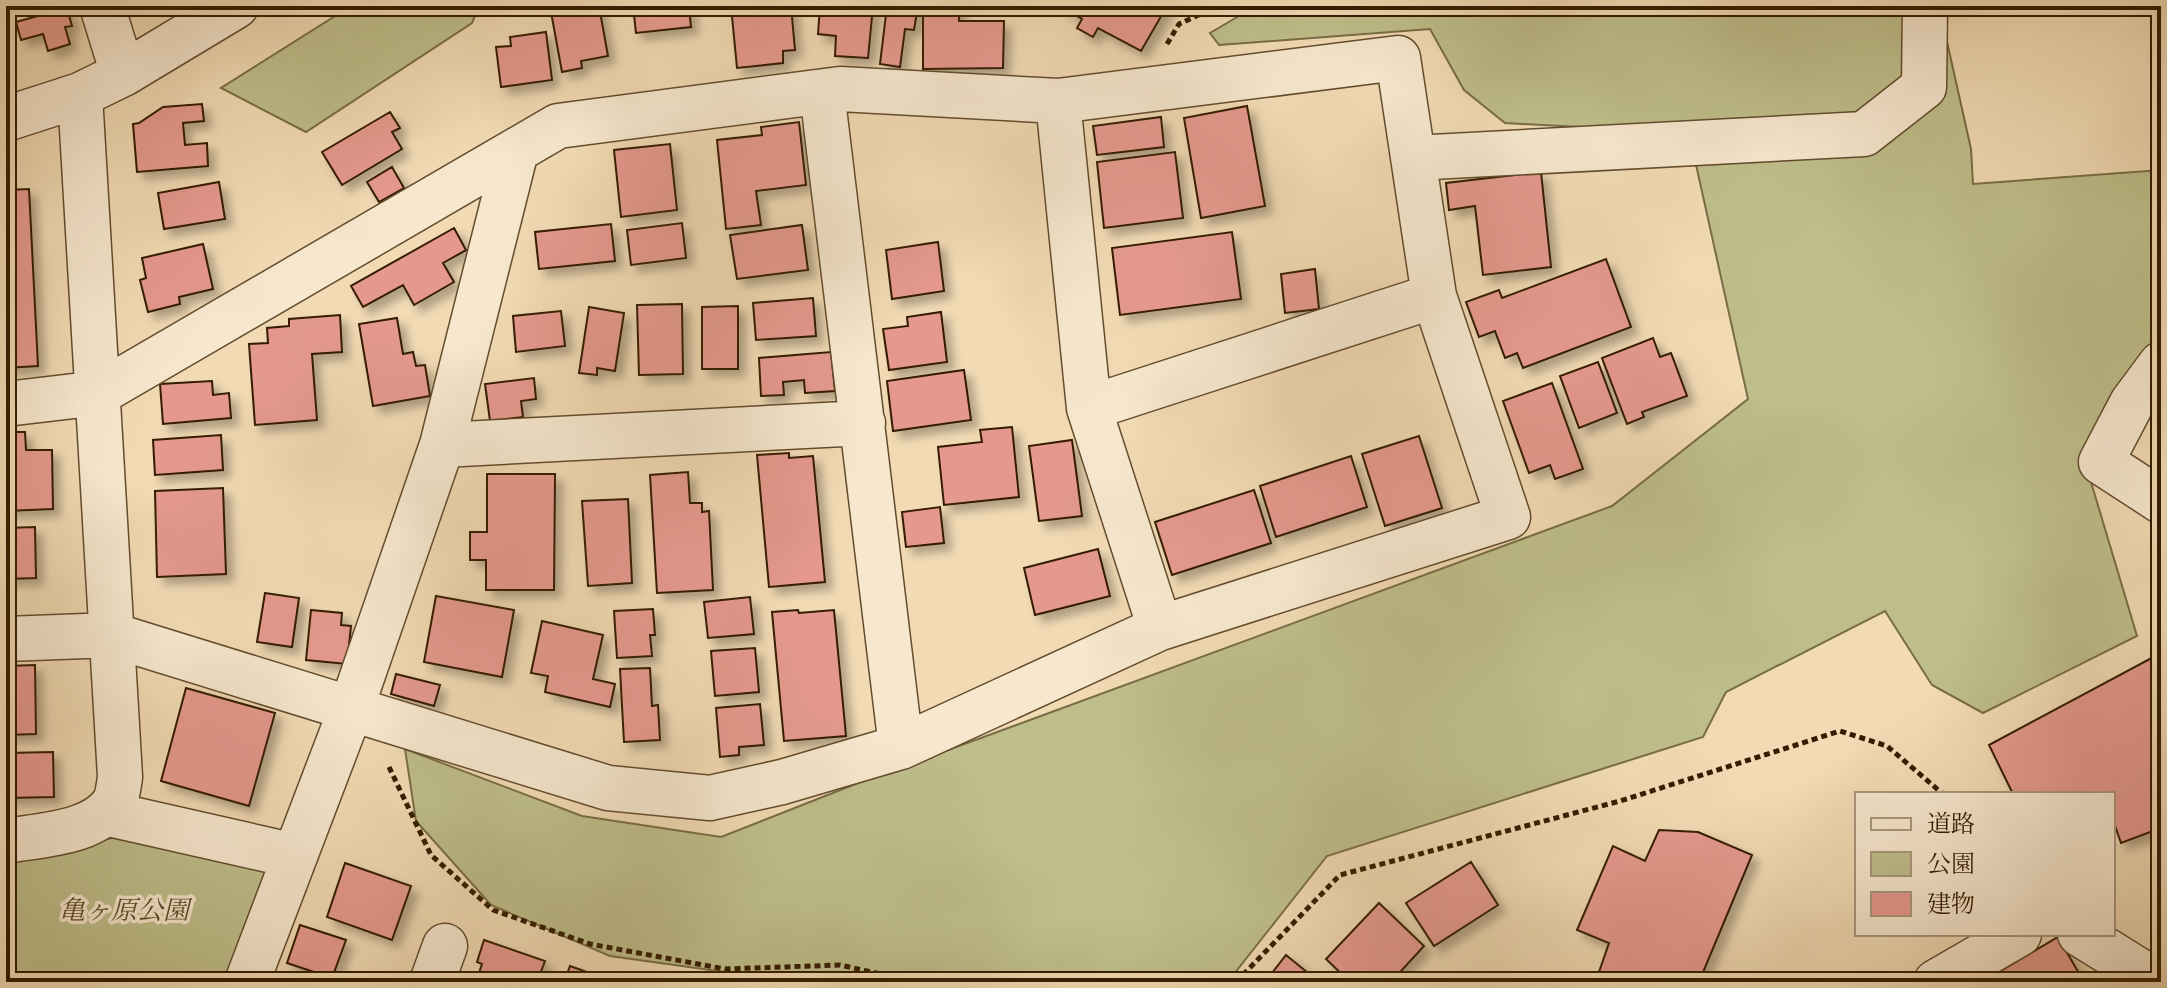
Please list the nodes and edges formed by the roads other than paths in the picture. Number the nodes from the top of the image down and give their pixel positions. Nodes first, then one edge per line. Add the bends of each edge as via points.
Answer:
1 (102, 6) edge
2 (236, 6) edge
3 (1925, 6) edge
4 (123, 74) junction
5 (822, 92) junction
6 (80, 95) junction
7 (1058, 101) junction
8 (6, 119) edge
9 (516, 151) junction
10 (1413, 158) junction
11 (1434, 296) junction
12 (2161, 364) edge
13 (99, 393) junction
14 (6, 404) edge
15 (1089, 408) junction
16 (863, 423) junction
17 (442, 445) junction
18 (2161, 501) edge
19 (1160, 628) junction
20 (112, 635) junction
21 (6, 639) edge
22 (357, 710) junction
23 (901, 747) junction
24 (105, 813) junction
25 (6, 841) edge
26 (295, 856) junction
27 (2016, 936) edge
28 (2083, 936) edge
29 (247, 982) edge
30 (1936, 982) edge
31 (2157, 982) edge

1 - 4 street
2 - 4 street
3 - 10 street via 1924,87 1864,134
4 - 6 street
5 - 7 street
5 - 9 street via 558,126
5 - 16 street
6 - 8 street
6 - 13 street
7 - 10 street via 1398,58
7 - 15 street
9 - 13 street
9 - 17 street
10 - 11 street
11 - 15 street
11 - 19 street via 1508,517
12 - 18 street via 2132,403 2101,462
13 - 14 street
13 - 20 street
15 - 19 street
16 - 17 street
16 - 23 street
17 - 22 street
19 - 23 street
20 - 21 street
20 - 22 street
20 - 24 street via 120,777 116,799
22 - 23 street via 608,788 710,798
22 - 26 street
24 - 25 street via 82,826
24 - 26 street
26 - 29 street
27 - 30 street
28 - 31 street

